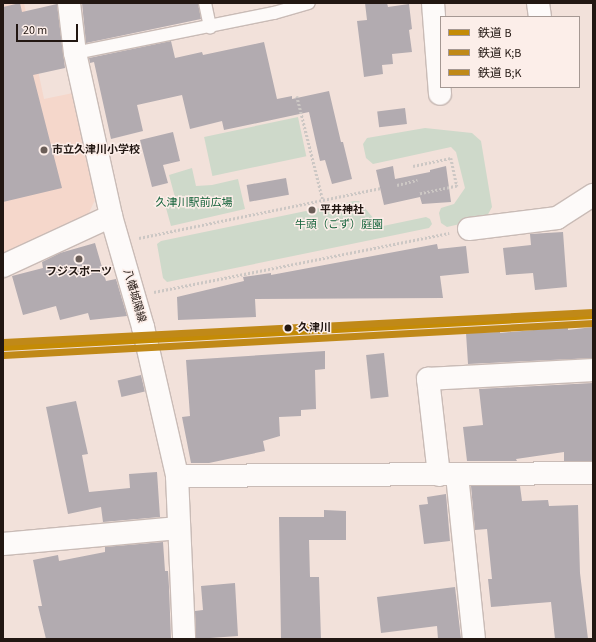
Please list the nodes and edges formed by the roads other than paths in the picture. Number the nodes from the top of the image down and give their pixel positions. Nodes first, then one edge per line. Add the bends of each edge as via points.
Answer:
1 (69, 3) edge
2 (205, 3) edge
3 (308, 3) edge
4 (432, 3) edge
5 (538, 3) edge
6 (540, 16) edge
7 (210, 27) junction
8 (75, 53) junction
9 (440, 94) dead end
10 (593, 195) edge
11 (111, 216) junction
12 (469, 229) road end
13 (3, 266) edge
14 (593, 370) edge
15 (593, 473) edge
16 (448, 475) junction
17 (177, 476) junction
18 (178, 528) junction
19 (3, 544) edge
20 (184, 639) edge
21 (474, 639) edge

1 - 8 street, 八幡城陽線
2 - 7 lane
3 - 7 lane
4 - 9 street
5 - 6 street
7 - 8 lane
8 - 11 street, 八幡城陽線
10 - 12 street via 557,218
11 - 13 street
11 - 17 street, 八幡城陽線 via 144,327
14 - 16 street via 428,379
15 - 16 street
16 - 17 street
16 - 21 street
17 - 18 street, 八幡城陽線
18 - 19 street
18 - 20 street, 八幡城陽線

